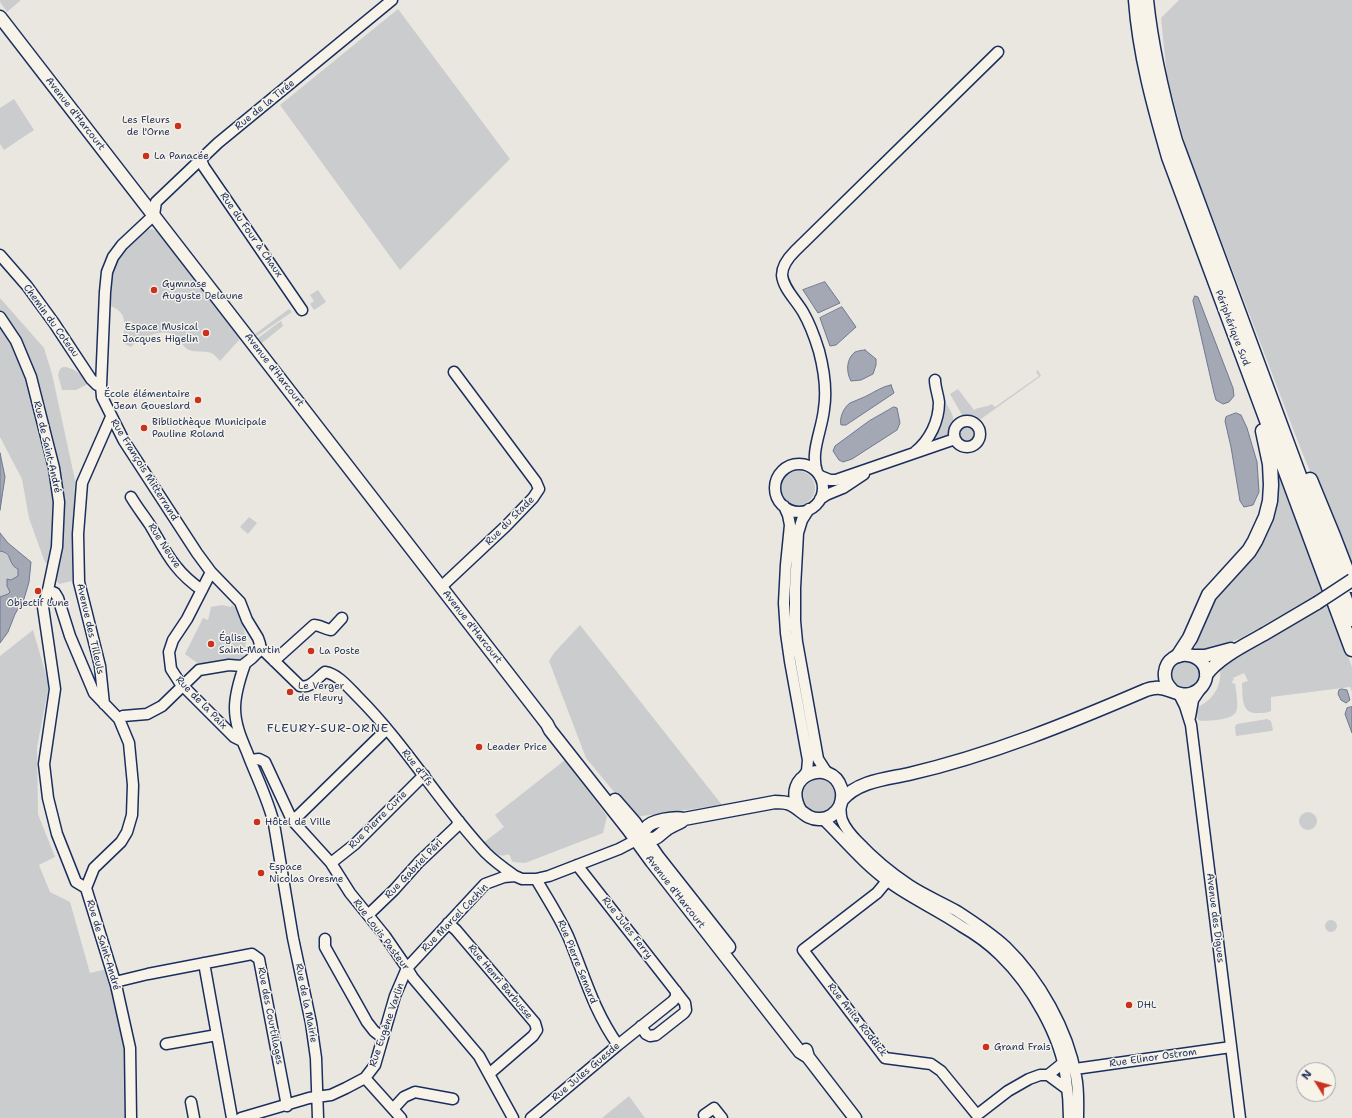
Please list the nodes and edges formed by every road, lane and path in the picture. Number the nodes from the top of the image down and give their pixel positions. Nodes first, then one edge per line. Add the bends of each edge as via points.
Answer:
1 (1136, 0) edge
2 (1146, 0) edge
3 (390, 2) edge
4 (0, 18) edge
5 (998, 52) dead end
6 (201, 160) junction
7 (154, 215) junction
8 (0, 255) edge
9 (302, 310) dead end
10 (0, 317) edge
11 (454, 372) dead end
12 (935, 380) dead end
13 (101, 386) junction
14 (1257, 394) junction
15 (111, 417) junction
16 (1283, 435) junction
17 (955, 439) dead end
18 (817, 442) junction
19 (910, 455) junction
20 (796, 464) junction
21 (874, 468) junction
22 (818, 474) junction
23 (131, 497) dead end
24 (820, 499) junction
25 (784, 506) junction
26 (809, 510) junction
27 (211, 572) junction
28 (1352, 580) edge
29 (1352, 585) edge
30 (441, 587) junction
31 (48, 590) junction
32 (202, 590) junction
33 (342, 618) dead end
34 (1352, 619) edge
35 (1244, 645) junction
36 (260, 647) junction
37 (1352, 649) edge
38 (1179, 655) junction
39 (1194, 656) junction
40 (274, 661) junction
41 (245, 664) junction
42 (1165, 669) junction
43 (1206, 675) junction
44 (182, 686) junction
45 (1201, 688) junction
46 (1146, 690) junction
47 (1176, 692) junction
48 (104, 704) junction
49 (119, 719) junction
50 (1189, 719) junction
51 (387, 729) junction
52 (242, 740) junction
53 (250, 760) junction
54 (424, 776) junction
55 (831, 776) junction
56 (803, 777) junction
57 (866, 784) junction
58 (795, 790) junction
59 (775, 802) junction
60 (841, 802) junction
61 (800, 810) junction
62 (821, 819) junction
63 (292, 820) junction
64 (459, 821) junction
65 (640, 839) junction
66 (331, 863) junction
67 (577, 865) junction
68 (515, 876) junction
69 (536, 879) junction
70 (887, 881) junction
71 (86, 888) junction
72 (368, 915) junction
73 (448, 923) junction
74 (324, 939) dead end
75 (204, 963) junction
76 (407, 968) junction
77 (115, 982) junction
78 (676, 991) junction
79 (641, 1026) junction
80 (217, 1035) junction
81 (383, 1038) junction
82 (166, 1044) dead end
83 (618, 1045) junction
84 (1231, 1047) junction
85 (808, 1057) junction
86 (1063, 1063) junction
87 (1075, 1069) junction
88 (489, 1074) junction
89 (1048, 1075) junction
90 (365, 1078) junction
91 (1067, 1089) junction
92 (318, 1097) junction
93 (453, 1099) dead end
94 (191, 1102) dead end
95 (287, 1106) junction
96 (393, 1109) junction
97 (268, 1114) edge
98 (704, 1115) dead end
99 (1069, 1117) edge
100 (132, 1118) edge
101 (194, 1118) edge
102 (232, 1118) edge
103 (241, 1118) edge
104 (318, 1118) edge
105 (401, 1118) edge
106 (513, 1118) edge
107 (531, 1118) edge
108 (722, 1118) edge
109 (855, 1118) edge
110 (1078, 1118) edge
111 (1240, 1118) edge

1 - 14 highway, Périphérique Sud via 1148,80 1169,157
2 - 16 highway, Périphérique Sud via 1155,61 1175,141
3 - 6 street, Rue de la Tirée via 218,143
4 - 7 main road, Avenue d'Harcourt
5 - 18 street via 786,261 782,271 786,286 808,322 823,369 825,399
6 - 7 street, Rue de la Tirée via 156,202
6 - 9 street, Rue du Four à Chaux
7 - 13 street, Rue François Mitterrand via 122,245 113,257 107,272
7 - 30 main road, Avenue d'Harcourt
8 - 13 street, Chemin du Coteau via 54,322 91,379 96,385
10 - 31 street, Rue de Saint-André via 16,341 31,377 54,468 59,502 57,547
11 - 30 street, Rue du Stade via 536,482 539,490 506,526
12 - 19 street via 939,403 935,423 924,442
13 - 15 street, Rue François Mitterrand via 102,397
14 - 37 highway, Périphérique Sud
14 - 38 highway via 1270,464 1270,501 1266,517 1249,551 1209,595 1190,638
15 - 27 street, Rue François Mitterrand via 124,441
15 - 48 street, Avenue des Tilleuls via 82,482 78,534 79,582 100,666
16 - 29 highway via 1294,442
16 - 34 highway, Périphérique Sud
17 - 19 street
18 - 20 street via 808,456
18 - 22 street via 814,463
19 - 21 street
20 - 22 street via 805,465
20 - 25 street via 783,470 776,482 778,500
21 - 22 street via 833,480 827,480
21 - 24 street
22 - 24 street via 822,481
23 - 32 street, Rue Neuve via 173,563
24 - 26 street
25 - 26 street via 799,512
25 - 56 street via 790,525 785,596 786,633 808,760 807,771
26 - 55 street via 802,520 798,533 796,635 818,759
27 - 32 street, Rue de la Paix
27 - 36 street, Rue François Mitterrand via 240,602
28 - 35 main road, bridge
30 - 65 main road, Avenue d'Harcourt via 547,724 635,823
31 - 48 street via 55,593 58,598 70,636 94,693
31 - 71 street, Rue de Saint-André via 43,607 55,689 44,764 45,780 57,834 76,882
32 - 44 street, Rue de la Paix via 173,640 169,652 171,669
33 - 40 street via 331,630 314,625
35 - 39 main road via 1205,656
35 - 43 main road via 1220,661
36 - 40 street, Rue d'Ifs
36 - 41 street
38 - 39 main road
38 - 42 main road via 1169,662
39 - 43 main road via 1202,663
40 - 51 street, Rue d'Ifs via 300,686 309,686 325,672 332,673
41 - 44 street via 239,667 229,665 199,670
41 - 52 street, Rue de la Mairie via 235,709
42 - 46 main road
42 - 47 main road via 1166,682
43 - 45 main road
44 - 49 street via 162,706 147,714 123,716
44 - 52 street, Rue de la Paix via 234,737
45 - 47 main road via 1191,694
45 - 50 street via 1193,700
46 - 47 main road via 1155,688
46 - 57 main road via 999,749
47 - 50 street
48 - 49 street
49 - 71 street via 129,743 134,785 132,815 124,837 94,868
50 - 84 street, Avenue des Digues
51 - 54 street, Rue d'Ifs
51 - 63 street
52 - 53 street, Rue de la Mairie
53 - 63 street, Rue Louis Pasteur via 259,758 265,762
53 - 92 street, Rue de la Mairie via 272,815 311,1023
54 - 64 street, Rue d'Ifs
54 - 66 street, Rue Pierre Curie via 355,844
55 - 56 main road via 814,772
55 - 57 main road via 844,783
55 - 60 main road via 841,787
56 - 58 main road
57 - 60 main road via 852,790
58 - 59 main road via 789,796
58 - 61 main road via 796,803
59 - 61 main road via 787,803
59 - 65 main road via 684,819 667,828 655,839
60 - 62 main road via 832,815
60 - 87 street via 842,820 848,830 879,862 909,885 946,904 979,926 1006,947 1021,963 1058,1022
61 - 62 main road via 808,817
62 - 70 street
63 - 66 street, Rue Louis Pasteur
64 - 68 street, Rue d'Ifs via 486,853
64 - 72 street, Rue Gabriel Péri via 456,827
65 - 67 street, Rue Marcel Cachin
65 - 85 main road, Avenue d'Harcourt via 689,894 805,1048
65 - 85 main road, Avenue d'Harcourt via 652,862 800,1052
66 - 72 street, Rue Louis Pasteur via 358,905
67 - 69 street, Rue Marcel Cachin
67 - 78 street, Rue Jules Ferry
68 - 69 street, Rue Marcel Cachin
68 - 73 street, Rue Marcel Cachin via 485,884
69 - 83 street, Rue Pierre Semard via 560,918 593,1003
70 - 86 street via 960,925 999,954 1023,981 1039,1006
70 - 89 street, Rue Anita Roddick via 877,893 804,950 885,1058 931,1064 941,1071 977,1115 1008,1091 1029,1079
71 - 77 street, Rue de Saint-André
72 - 76 street, Rue Louis Pasteur
73 - 76 street, Rue Marcel Cachin
73 - 88 street, Rue Henri Barbusse via 535,1023 536,1030 533,1036
74 - 81 street via 325,948 367,1022
75 - 77 street, Rue des Courtillages
75 - 80 street
75 - 95 street, Rue des Courtillages via 252,954 259,959
76 - 81 street, Rue Eugène Varlin via 395,996
76 - 88 street, Rue Louis Pasteur via 479,1056
77 - 100 street, Rue de Saint-André via 130,1048
78 - 79 street, Rue Jules Guesde via 673,1001
78 - 79 street via 685,1003 684,1013 653,1036 646,1034
79 - 83 street, Rue Jules Guesde
80 - 82 street
80 - 102 street
81 - 90 street, Rue Eugène Varlin via 375,1064
83 - 107 street, Rue Jules Guesde
84 - 87 street, Rue Elinor Ostrom
84 - 111 street, Avenue des Digues
85 - 109 main road, Avenue d'Harcourt
86 - 89 street, Rue Anita Roddick
86 - 91 street
87 - 110 street via 1079,1099
88 - 106 street, Rue Louis Pasteur
89 - 91 street
90 - 92 street, Rue Eugène Varlin via 331,1095
90 - 96 street
91 - 99 street
92 - 95 street, Rue Eugène Varlin
92 - 104 street, Rue de la Mairie
93 - 96 street via 415,1092 404,1097
94 - 101 street
95 - 97 street, Rue Eugène Varlin
96 - 105 street
97 - 103 street, Rue Eugène Varlin
98 - 108 street via 714,1108

